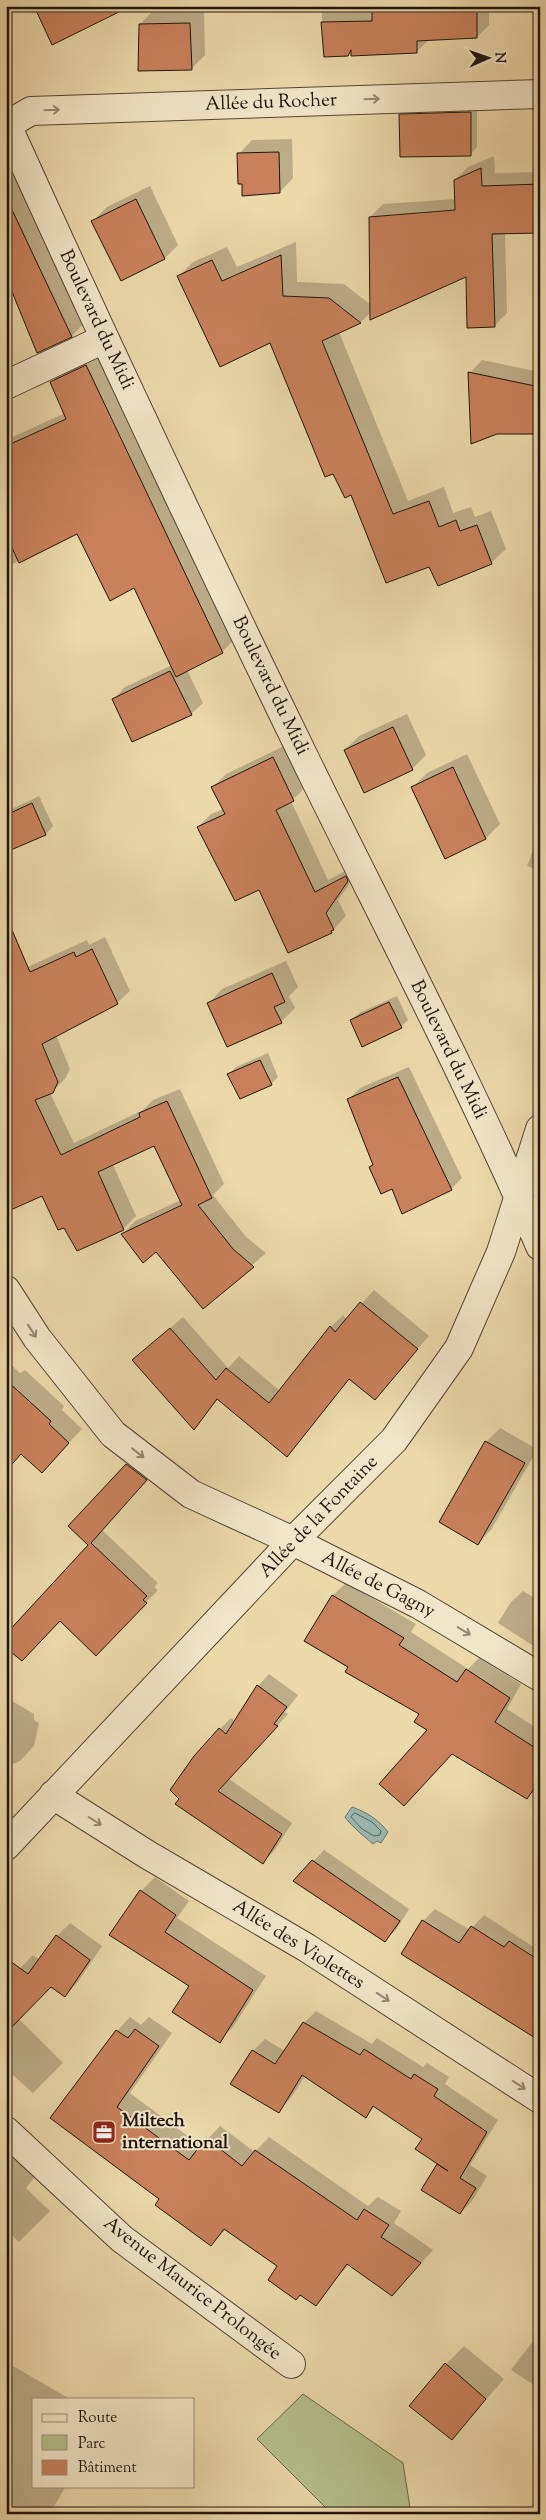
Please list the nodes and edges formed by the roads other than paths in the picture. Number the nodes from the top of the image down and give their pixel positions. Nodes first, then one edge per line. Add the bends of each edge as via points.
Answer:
1 (540, 94) edge
2 (6, 124) edge
3 (104, 339) junction
4 (6, 385) edge
5 (540, 1129) edge
6 (518, 1196) junction
7 (540, 1246) edge
8 (6, 1290) edge
9 (293, 1541) junction
10 (540, 1677) edge
11 (54, 1795) junction
12 (6, 1846) edge
13 (540, 2099) edge
14 (6, 2131) edge
15 (291, 2364) dead end

2 -> 1 street, Allée du Rocher via 31,111
2 - 3 street, Boulevard du Midi
3 - 4 street
3 - 6 street, Boulevard du Midi
5 - 6 street, Allée de la Fontaine
6 - 7 street, Boulevard du Midi
6 - 9 street, Allée de la Fontaine via 501,1252 459,1348 394,1440
8 -> 9 street, Allée de Gagny via 37,1338 113,1434 191,1494
9 -> 10 street, Allée de Gagny via 418,1604
9 - 11 street, Allée de la Fontaine
11 - 12 street, Allée de la Fontaine
11 -> 13 street, Allée des Violettes via 148,1855 307,1948
14 - 15 street, Avenue Maurice Prolongée via 122,2239

